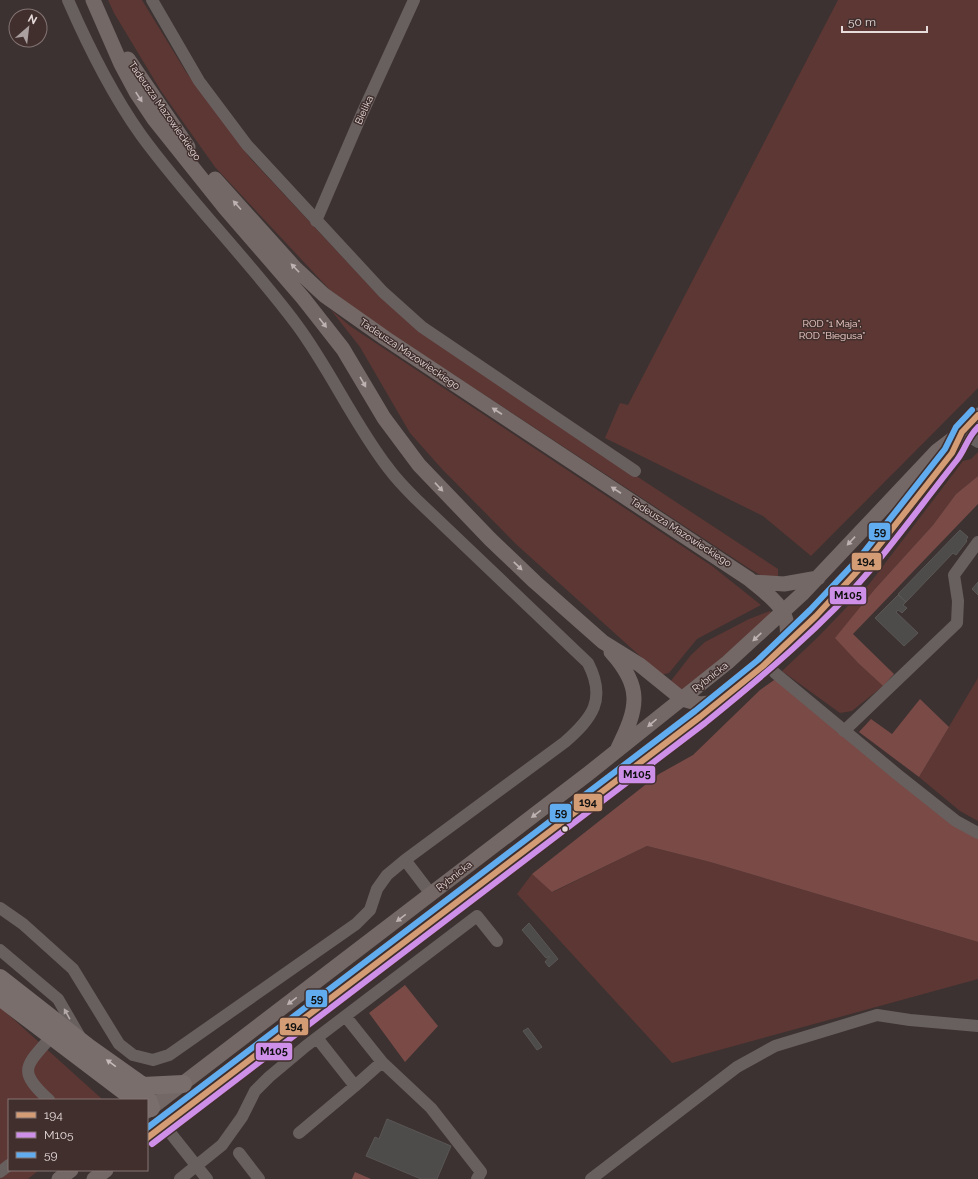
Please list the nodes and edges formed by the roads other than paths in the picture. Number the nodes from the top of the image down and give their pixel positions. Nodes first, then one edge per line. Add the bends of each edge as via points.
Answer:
1 (68, 0) edge
2 (93, 0) edge
3 (152, 0) edge
4 (414, 0) edge
5 (104, 23) junction
6 (316, 221) junction
7 (978, 415) edge
8 (962, 432) junction
9 (978, 442) edge
10 (635, 471) dead end
11 (978, 542) edge
12 (818, 578) junction
13 (753, 582) junction
14 (784, 612) junction
15 (603, 642) junction
16 (786, 645) junction
17 (775, 673) dead end
18 (682, 699) junction
19 (720, 702) junction
20 (844, 731) junction
21 (616, 752) junction
22 (978, 833) edge
23 (405, 860) junction
24 (432, 894) junction
25 (0, 908) edge
26 (497, 941) dead end
27 (0, 950) edge
28 (0, 978) edge
29 (0, 997) edge
30 (346, 1017) junction
31 (978, 1026) edge
32 (52, 1036) junction
33 (318, 1038) junction
34 (88, 1047) junction
35 (382, 1062) junction
36 (111, 1083) junction
37 (183, 1084) joint
38 (355, 1086) junction
39 (48, 1099) edge
40 (116, 1099) edge
41 (140, 1099) edge
42 (142, 1099) edge
43 (148, 1101) edge
44 (148, 1106) edge
45 (164, 1125) junction
46 (299, 1133) dead end
47 (148, 1137) edge
48 (239, 1153) dead end
49 (8, 1166) edge
50 (196, 1166) junction
51 (70, 1171) edge
52 (105, 1171) edge
53 (0, 1172) edge
54 (59, 1179) edge
55 (94, 1179) edge
56 (180, 1179) edge
57 (207, 1179) edge
58 (259, 1179) edge
59 (477, 1179) edge
60 (591, 1179) edge

1 - 23 street via 107,79 141,134 282,305 317,352 389,470 416,499 588,663 594,674 596,700 592,713 585,723 565,742
2 - 5 main road, Tadeusza Mazowieckiego
3 - 6 street via 204,88 247,145
4 - 6 street, Bielika
13 -> 5 main road, Tadeusza Mazowieckiego via 324,295 295,268 195,156
5 -> 15 main road, Tadeusza Mazowieckiego via 121,64 154,120 343,349 404,447 490,539
6 - 10 street via 383,292 422,327
7 - 8 main road, Rybnicka
8 - 9 street
8 -> 12 main road, Rybnicka via 937,451
8 - 16 main road, Rybnicka via 952,453 866,562
11 - 20 street via 954,575 958,601 956,623
12 - 13 main road via 784,584
12 - 14 main road, Rybnicka
13 - 14 main road, Tadeusza Mazowieckiego
14 - 16 main road via 788,625
14 -> 18 main road, Rybnicka via 738,654
15 - 18 main road, Tadeusza Mazowieckiego via 640,665
15 - 21 main road via 629,675 635,696 631,720
16 - 19 main road, Rybnicka
17 - 20 street
18 - 19 main road via 700,704
18 -> 21 main road, Rybnicka
19 - 45 main road, Rybnicka
20 - 22 street via 956,821
21 -> 24 main road, Rybnicka
23 - 24 street
23 - 25 street via 380,885 370,910 356,924 190,1041 169,1055 153,1060 133,1055 119,1044 73,969 23,924
24 -> 37 main road, Rybnicka
26 - 30 street via 477,916
34 -> 27 street via 58,999
28 - 34 highway
29 - 32 highway
30 - 33 street
30 - 35 street
31 - 60 street via 877,1015 775,1046 737,1066
32 - 36 highway
32 - 39 street via 33,1058 27,1075
33 - 38 street
33 - 50 street via 255,1091 242,1117 222,1145
42 -> 34 highway
35 - 38 street
35 - 59 street via 431,1108 481,1172
36 - 40 highway
36 - 41 highway
37 - 43 highway
38 - 46 street
44 - 45 main road
45 - 47 main road, Rybnicka
45 - 50 street
48 - 58 street
49 - 53 street
50 - 56 street
50 - 57 street
51 - 54 main road
52 - 55 main road

